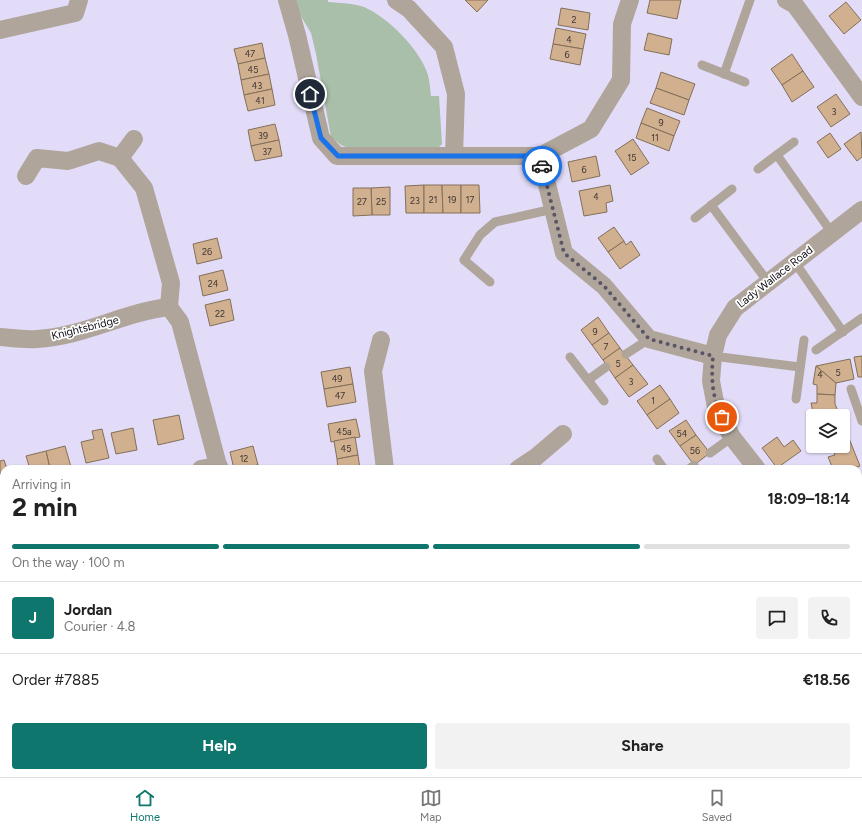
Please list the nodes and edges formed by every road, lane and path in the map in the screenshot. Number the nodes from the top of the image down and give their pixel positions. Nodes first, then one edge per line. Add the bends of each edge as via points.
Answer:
1 (79, 0) edge
2 (287, 0) edge
3 (396, 0) edge
4 (630, 0) edge
5 (750, 0) edge
6 (795, 2) edge
7 (0, 30) edge
8 (702, 65) dead end
9 (724, 74) junction
10 (746, 82) dead end
11 (862, 96) edge
12 (134, 138) dead end
13 (794, 142) dead end
14 (777, 155) junction
15 (454, 156) junction
16 (540, 156) junction
17 (120, 158) junction
18 (758, 169) dead end
19 (26, 176) dead end
20 (732, 189) dead end
21 (711, 206) junction
22 (553, 209) junction
23 (862, 210) edge
24 (695, 218) dead end
25 (832, 233) junction
26 (794, 261) junction
27 (490, 282) dead end
28 (768, 282) junction
29 (169, 307) junction
30 (862, 318) edge
31 (843, 332) junction
32 (0, 337) edge
33 (649, 339) junction
34 (381, 340) dead end
35 (804, 340) dead end
36 (816, 350) dead end
37 (626, 354) dead end
38 (713, 356) junction
39 (570, 357) dead end
40 (800, 367) junction
41 (606, 368) dead end
42 (588, 380) junction
43 (851, 389) dead end
44 (796, 399) dead end
45 (604, 401) dead end
46 (862, 421) edge
47 (563, 434) dead end
48 (732, 437) junction
49 (710, 453) dead end
50 (657, 459) dead end
51 (540, 463) edge
52 (218, 465) edge
53 (385, 465) edge
54 (661, 465) edge
55 (754, 465) edge
56 (482, 777) edge
57 (486, 777) edge

1 - 7 street via 75,13
2 - 15 street via 321,138 338,156
3 - 15 street via 409,9 444,47 456,94
4 - 16 street via 622,24 621,80 591,129
5 - 9 lane
6 - 11 street
8 - 9 lane
9 - 10 lane
12 - 17 street
13 - 14 lane
14 - 18 lane
14 - 25 lane
15 - 16 street
16 - 22 street
17 - 19 street via 99,151 68,161 37,158
17 - 29 street via 144,188 171,283
20 - 21 lane
21 - 24 lane
21 - 28 lane
22 - 27 lane via 495,222 480,235 464,260
22 - 33 street via 564,253 604,286
23 - 25 street, Lady Wallace Road
25 - 26 street, Lady Wallace Road
26 - 28 street, Lady Wallace Road
26 - 31 lane
28 - 38 street, Lady Wallace Road via 735,308 718,335
29 - 32 street, Knightsbridge via 37,340
29 - 52 street via 180,322
30 - 31 lane
31 - 36 lane
33 - 37 lane
33 - 38 street
34 - 53 street via 373,371
35 - 40 lane
38 - 40 lane
38 - 48 street, Lady Wallace Road via 711,381 716,407
39 - 42 lane
40 - 44 lane
41 - 42 lane
42 - 45 lane
43 - 46 lane
47 - 51 street
48 - 49 lane
48 - 55 street, Lady Wallace Road
50 - 54 lane
56 - 57 lane

